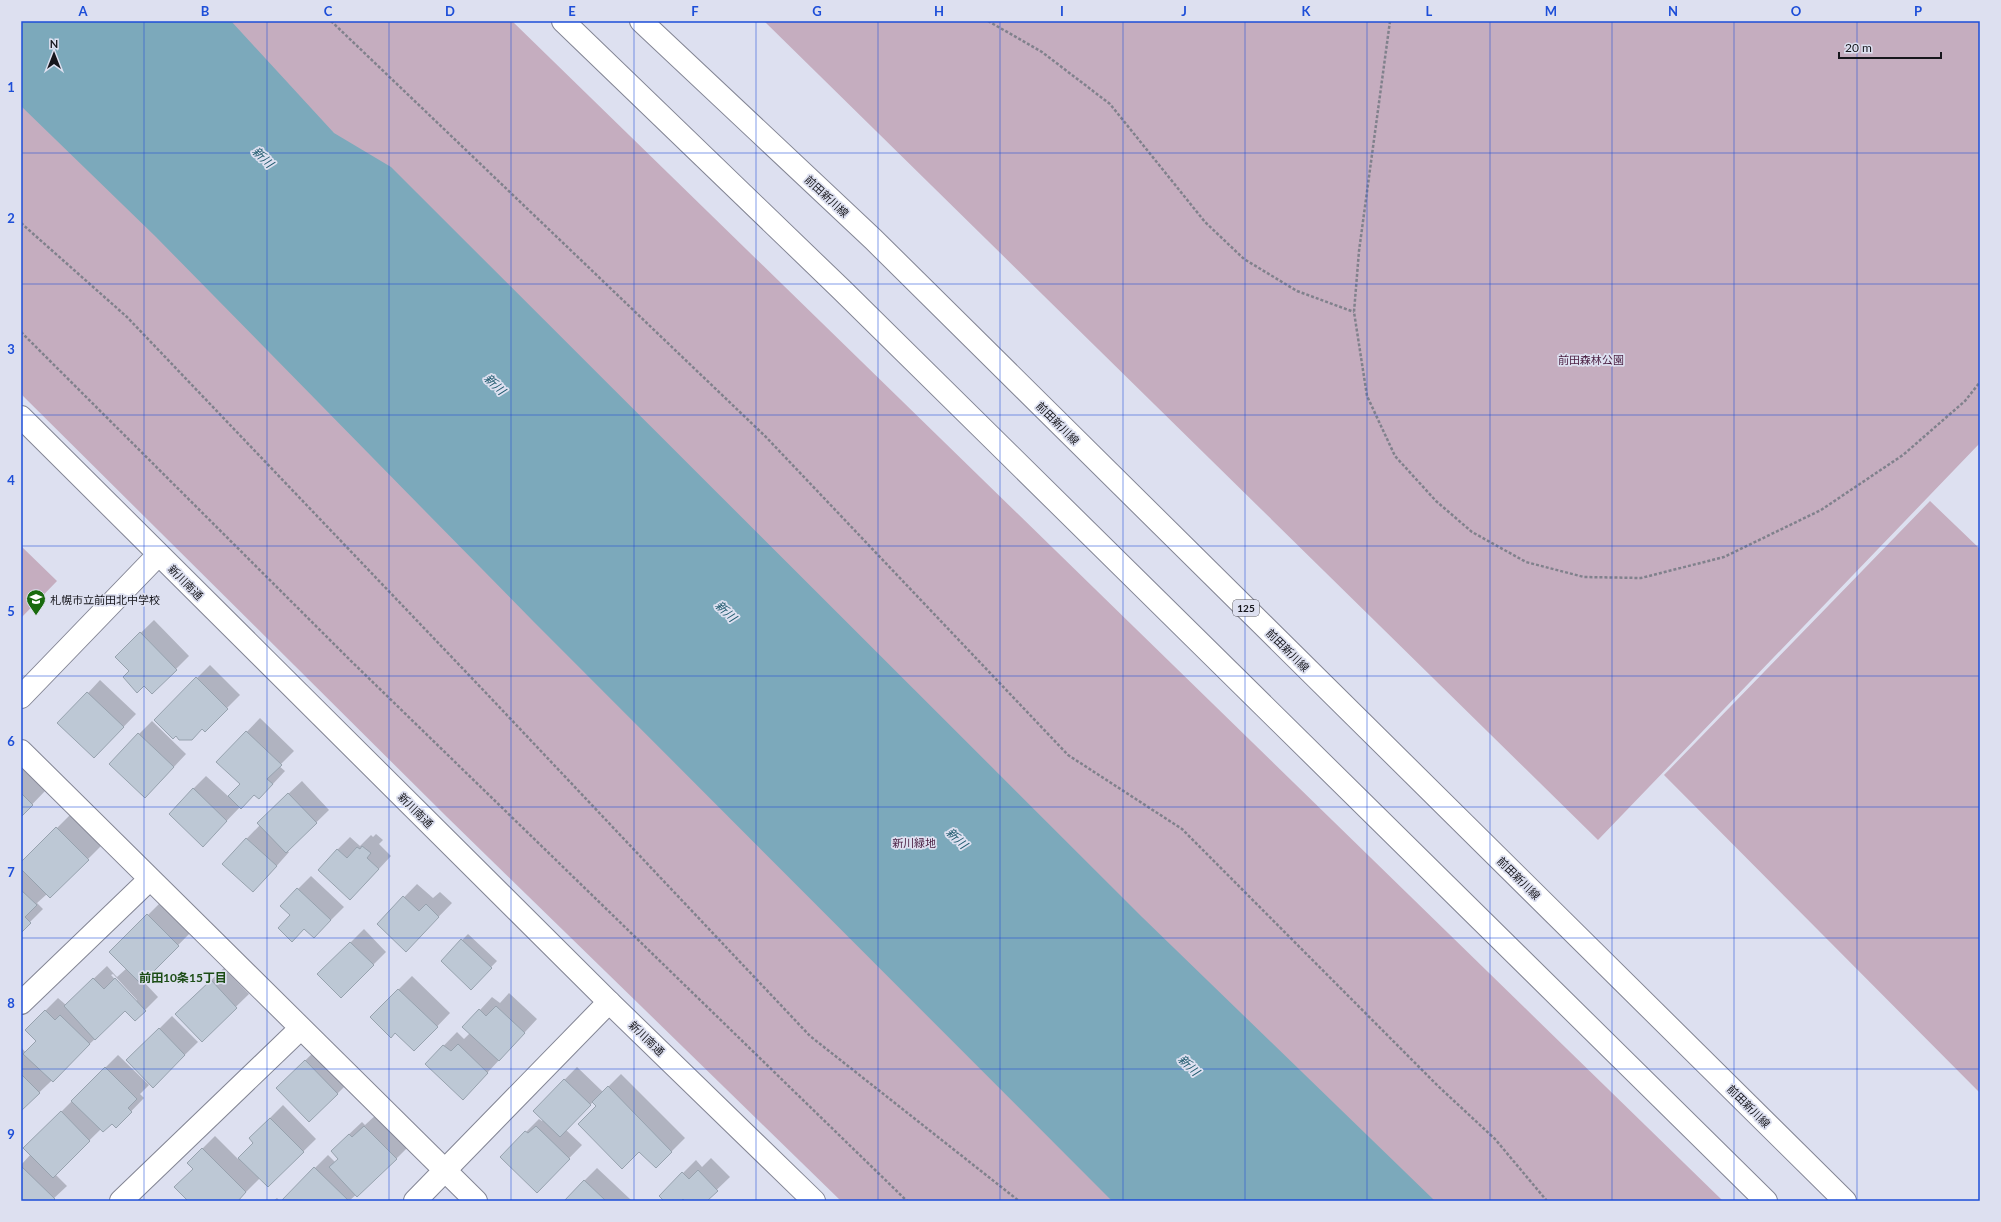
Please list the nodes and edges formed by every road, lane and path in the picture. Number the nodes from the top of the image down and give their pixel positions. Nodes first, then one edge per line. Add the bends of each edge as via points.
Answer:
1 (331, 21) edge
2 (564, 21) edge
3 (641, 21) edge
4 (988, 21) edge
5 (1390, 21) edge
6 (21, 223) edge
7 (1354, 312) junction
8 (21, 332) edge
9 (1980, 382) edge
10 (21, 418) edge
11 (158, 555) junction
12 (21, 697) edge
13 (21, 751) edge
14 (150, 879) junction
15 (609, 1002) junction
16 (21, 1003) edge
17 (301, 1028) junction
18 (446, 1171) junction
19 (121, 1201) edge
20 (415, 1201) edge
21 (476, 1201) edge
22 (814, 1201) edge
23 (907, 1201) edge
24 (1019, 1201) edge
25 (1547, 1201) edge
26 (1766, 1201) edge
27 (1845, 1201) edge

1 - 25 path via 766,438 1068,755 1182,829 1438,1086 1495,1139
2 - 26 main road via 842,290
3 - 27 main road, 前田新川線 / 125 via 872,239
4 - 7 path via 1042,52 1110,104 1205,222 1244,259 1297,291
5 - 7 path via 1359,251
6 - 24 path via 127,317 810,1036
7 - 9 path via 1367,396 1395,456 1436,501 1472,532 1526,562 1584,577 1641,578 1724,557 1821,510 1903,455 1965,401
8 - 23 path via 356,666
10 - 11 main road, 新川南通
11 - 12 main road
11 - 15 main road, 新川南通
13 - 14 main road
14 - 16 main road
14 - 17 main road
15 - 18 main road
15 - 22 main road, 新川南通
17 - 18 main road
17 - 19 main road
18 - 20 main road
18 - 21 main road

